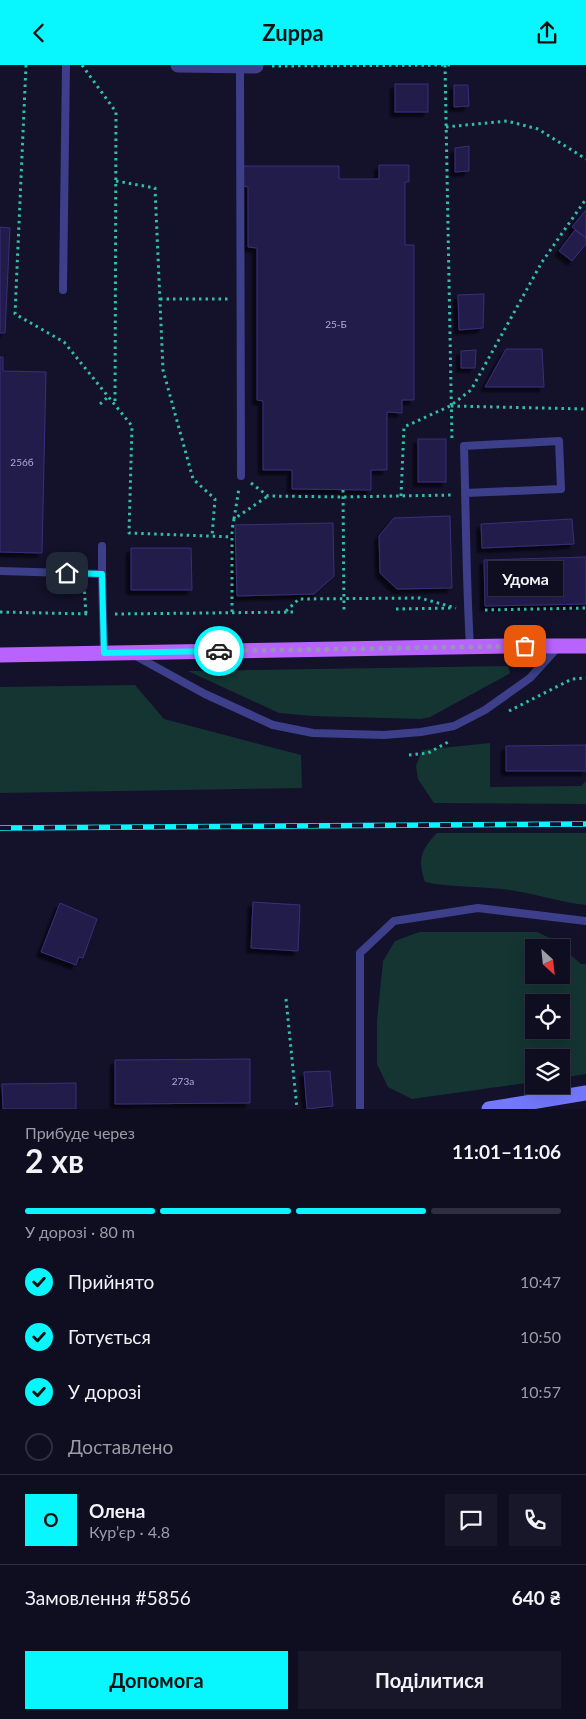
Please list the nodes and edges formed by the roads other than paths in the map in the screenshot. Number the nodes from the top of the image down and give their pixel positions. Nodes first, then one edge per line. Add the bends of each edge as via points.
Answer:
1 (66, 65) edge
2 (178, 65) edge
3 (240, 66) edge
4 (256, 66) road end
5 (63, 290) dead end
6 (241, 476) road end
7 (465, 493) junction
8 (102, 546) dead end
9 (0, 571) edge
10 (102, 574) junction
11 (559, 646) junction
12 (586, 646) edge
13 (470, 647) junction
14 (104, 653) junction
15 (130, 653) junction
16 (0, 655) edge
17 (586, 921) edge
18 (585, 1095) edge
19 (360, 1109) edge
20 (489, 1109) edge

1 - 5 lane
2 - 3 street
3 - 4 street
3 - 6 lane
7 - 7 lane via 561,489 559,441 464,446
7 - 13 lane
8 - 10 lane
9 - 10 lane
10 - 14 lane
11 - 12 main road
11 - 13 main road
11 - 15 lane via 530,678 485,710 454,726 384,735 313,733 272,725 204,694
13 - 15 main road
14 - 15 main road
14 - 16 main road
17 - 19 lane via 478,908 394,921 360,953
18 - 20 main road

